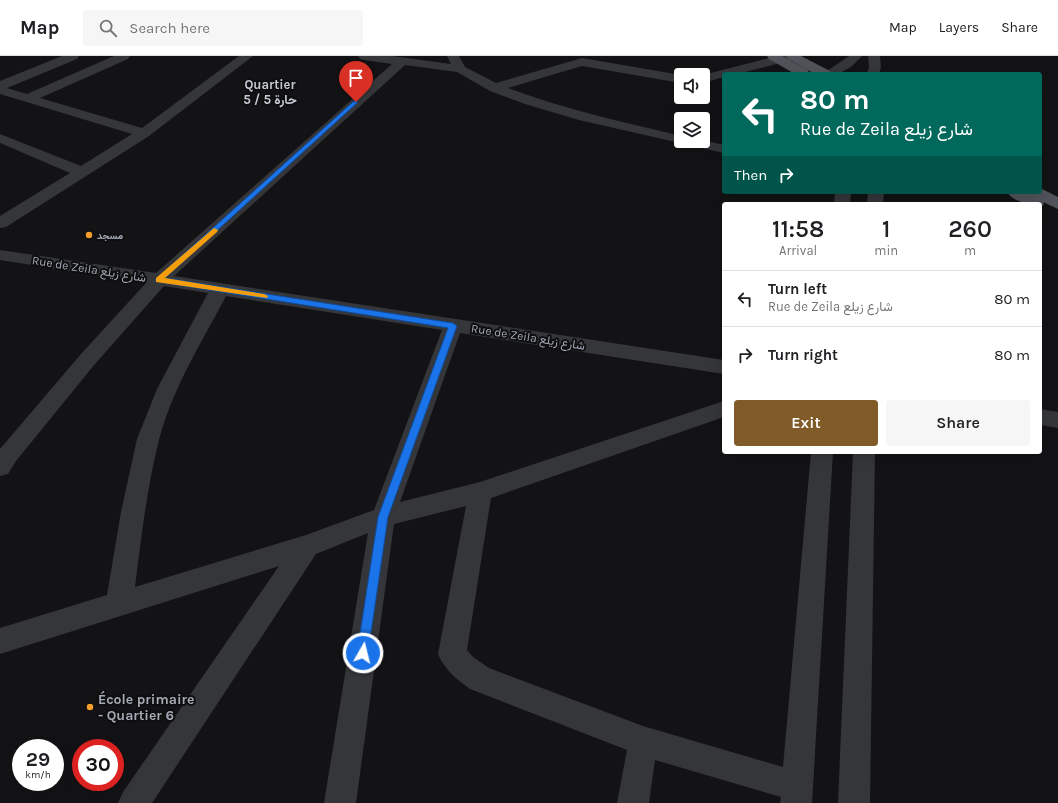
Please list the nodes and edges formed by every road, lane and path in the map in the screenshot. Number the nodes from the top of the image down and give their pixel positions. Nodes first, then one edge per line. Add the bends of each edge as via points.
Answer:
1 (73, 56) edge
2 (124, 56) edge
3 (247, 56) edge
4 (364, 56) edge
5 (453, 56) edge
6 (856, 56) edge
7 (874, 56) edge
8 (784, 57) edge
9 (402, 61) junction
10 (460, 69) junction
11 (729, 72) edge
12 (802, 72) edge
13 (820, 72) edge
14 (833, 72) edge
15 (874, 72) edge
16 (722, 74) edge
17 (710, 77) edge
18 (674, 78) edge
19 (0, 86) edge
20 (495, 88) junction
21 (0, 90) edge
22 (26, 99) junction
23 (144, 134) junction
24 (674, 138) edge
25 (4, 143) edge
26 (710, 146) edge
27 (722, 149) edge
28 (82, 172) junction
29 (1018, 194) edge
30 (1040, 194) edge
31 (1032, 202) edge
32 (1058, 204) edge
33 (1042, 207) edge
34 (1058, 216) edge
35 (0, 223) edge
36 (0, 255) edge
37 (159, 280) junction
38 (220, 289) junction
39 (453, 326) junction
40 (722, 367) edge
41 (722, 409) edge
42 (1042, 417) edge
43 (1058, 420) edge
44 (822, 454) edge
45 (864, 454) edge
46 (0, 468) edge
47 (480, 492) junction
48 (383, 517) junction
49 (307, 546) junction
50 (118, 604) junction
51 (0, 641) edge
52 (644, 741) junction
53 (796, 794) edge
54 (134, 803) edge
55 (340, 803) edge
56 (633, 803) edge
57 (854, 803) edge

1 - 19 street
2 - 22 street
3 - 23 street
4 - 9 street
5 - 10 street
6 - 14 street
7 - 15 street
8 - 11 street
8 - 12 main road
8 - 13 main road
9 - 10 street
9 - 37 street
10 - 20 street
16 - 17 street
18 - 20 street via 582,62
20 - 24 street via 584,117
21 - 22 street
22 - 23 street
23 - 28 street
25 - 28 street
26 - 27 street
28 - 35 street
29 - 31 main road
30 - 32 main road
33 - 34 main road
36 - 37 street, Rue de Zeila شارع زيلع
37 - 38 street, Rue de Zeila شارع زيلع
37 - 46 street via 88,359
38 - 39 street, Rue de Zeila شارع زيلع
38 - 50 street via 167,388 148,439
39 - 40 street, Rue de Zeila شارع زيلع
39 - 48 street
41 - 47 street
42 - 43 street
44 - 53 street
45 - 57 street
47 - 48 street
47 - 52 street via 452,654 463,667 480,679
48 - 49 street
48 - 55 street
49 - 50 street
49 - 54 street
50 - 51 street
52 - 53 street
52 - 56 street

